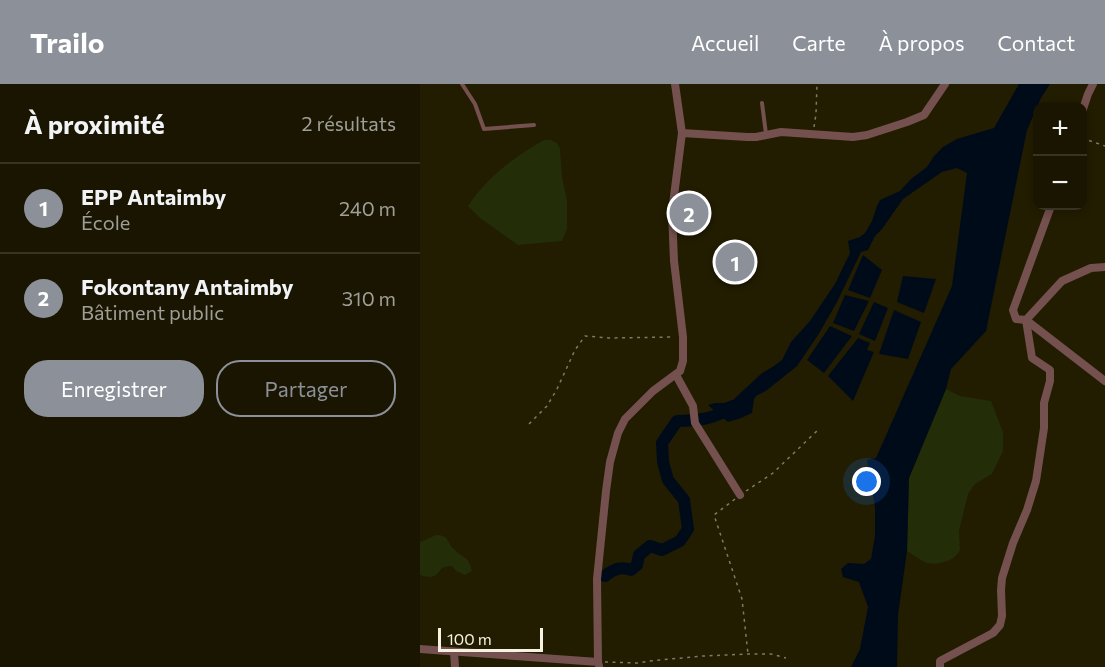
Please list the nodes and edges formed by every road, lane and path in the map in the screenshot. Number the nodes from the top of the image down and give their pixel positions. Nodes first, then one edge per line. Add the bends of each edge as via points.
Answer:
1 (462, 84) edge
2 (675, 84) edge
3 (817, 84) edge
4 (945, 84) edge
5 (1093, 84) edge
6 (1086, 102) edge
7 (762, 103) dead end
8 (534, 125) dead end
9 (682, 133) junction
10 (813, 134) junction
11 (766, 135) junction
12 (1087, 139) edge
13 (1105, 146) edge
14 (1050, 210) edge
15 (1105, 267) edge
16 (1026, 320) junction
17 (683, 337) junction
18 (676, 375) junction
19 (1105, 381) edge
20 (530, 424) dead end
21 (820, 428) dead end
22 (740, 495) junction
23 (420, 649) edge
24 (454, 652) junction
25 (748, 654) junction
26 (502, 656) junction
27 (786, 658) dead end
28 (554, 663) edge
29 (599, 664) edge
30 (455, 667) edge
31 (503, 667) edge
32 (940, 667) edge

1 - 8 lane via 484,129
2 - 9 street
3 - 10 path
4 - 10 street via 924,115 908,122 853,137
5 - 6 street
7 - 11 lane
9 - 11 street
9 - 17 street via 672,212
10 - 11 street
12 - 13 path
14 - 16 street via 1014,310 1016,319
15 - 16 street via 1091,268 1062,281
16 - 19 street
16 - 32 street via 1032,358 1050,370 1036,481 1002,578 1000,626 940,661
17 - 18 street via 682,366
17 - 20 path via 585,336 547,406
18 - 22 street via 693,406 695,421
18 - 29 street via 625,419 610,462 597,581
21 - 22 path via 773,473
22 - 25 path via 714,515 742,599
23 - 24 street
24 - 26 street
24 - 30 street
25 - 27 path
25 - 29 path
26 - 28 street
26 - 31 street
28 - 29 street

